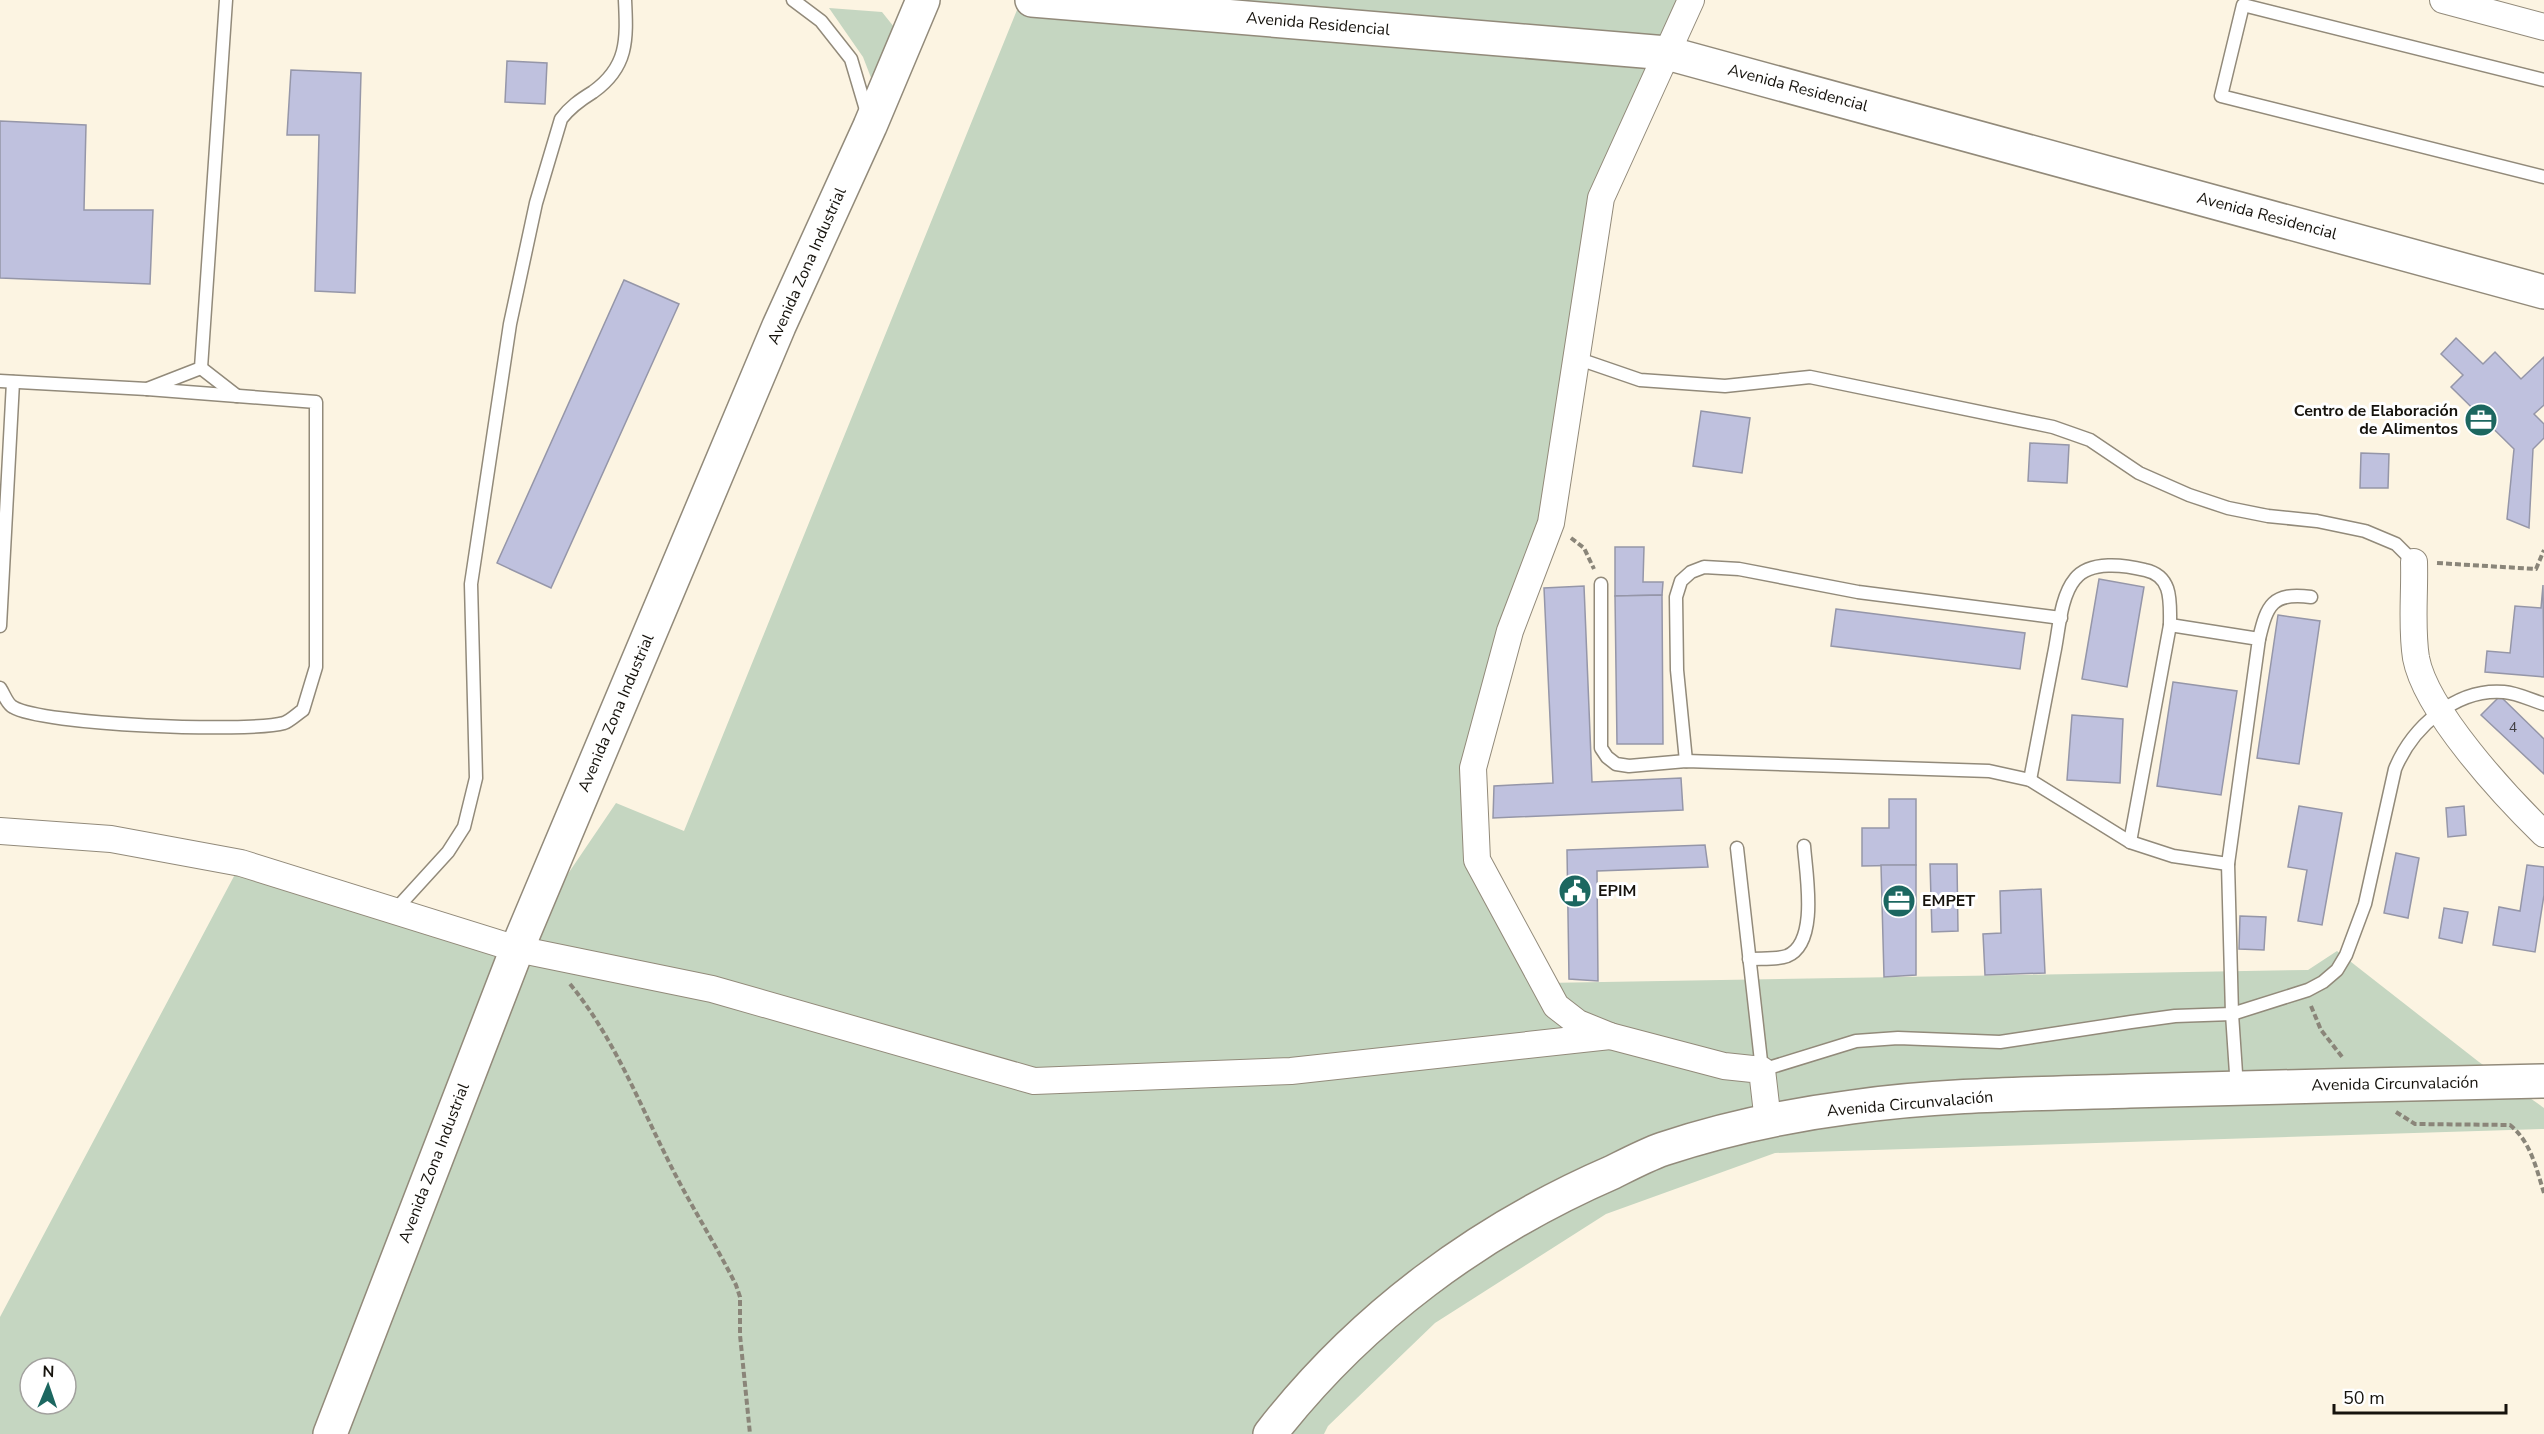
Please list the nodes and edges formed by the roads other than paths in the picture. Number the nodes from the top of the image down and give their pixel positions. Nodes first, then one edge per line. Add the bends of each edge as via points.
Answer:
1 (226, 0) edge
2 (625, 0) edge
3 (793, 0) edge
4 (923, 0) edge
5 (1032, 0) edge
6 (1691, 0) edge
7 (2443, 0) edge
8 (1087, 2) edge
9 (2544, 27) edge
10 (1667, 53) junction
11 (2544, 80) edge
12 (870, 126) junction
13 (2544, 177) edge
14 (2544, 292) edge
15 (1576, 358) junction
16 (201, 368) junction
17 (6, 381) edge
18 (147, 389) junction
19 (237, 396) junction
20 (2, 507) edge
21 (2414, 562) joint
22 (1601, 584) road end
23 (2311, 597) dead end
24 (2061, 618) junction
25 (2170, 625) junction
26 (0, 626) edge
27 (2259, 639) junction
28 (0, 688) edge
29 (2544, 704) edge
30 (2439, 712) junction
31 (1686, 761) junction
32 (2030, 780) junction
33 (0, 831) edge
34 (2544, 834) edge
35 (2130, 842) junction
36 (1804, 846) dead end
37 (1737, 848) dead end
38 (2228, 864) junction
39 (396, 909) junction
40 (517, 949) junction
41 (1749, 959) junction
42 (1556, 1006) junction
43 (2232, 1014) junction
44 (1610, 1036) junction
45 (1515, 1046) junction
46 (1762, 1070) junction
47 (2544, 1081) edge
48 (2237, 1088) junction
49 (1768, 1122) junction
50 (330, 1434) edge
51 (1270, 1434) edge

1 - 16 lane
2 - 39 lane via 627,28 619,67 609,80 569,108 561,120 536,203 510,324 471,584 476,778 464,826 448,852
3 - 12 lane via 821,21 851,59
4 - 12 main road, Avenida Zona Industrial
5 - 8 main road, Avenida Residencial
6 - 10 street
7 - 9 street
8 - 10 main road, Avenida Residencial
10 - 14 main road, Avenida Residencial
10 - 15 street via 1601,198
11 - 13 lane via 2243,5 2220,96
12 - 40 main road, Avenida Zona Industrial via 779,326
15 - 21 lane via 1640,380 1725,386 1810,377 2053,427 2090,440 2139,473 2189,495 2228,508 2365,531 2396,544
15 - 42 street via 1551,523 1510,631 1473,768 1477,860
16 - 18 lane
16 - 19 lane
17 - 18 lane
17 - 20 lane
18 - 19 lane
19 - 28 lane via 316,402 315,667 303,710 285,722 244,728 85,722 33,715 11,706
20 - 26 lane
21 - 30 street via 2416,659
22 - 31 lane via 1601,748 1616,764 1629,766
23 - 27 lane via 2281,597 2272,603
24 - 25 lane via 2075,578 2086,570 2133,567 2152,571 2165,581 2170,593
24 - 31 lane via 1704,567 1681,581 1676,597 1677,670
24 - 32 lane
25 - 27 lane
25 - 35 lane
27 - 38 lane
29 - 30 lane via 2495,692 2463,700
30 - 34 street via 2514,805
30 - 43 lane via 2417,731 2395,769 2366,904 2337,970 2308,990
31 - 32 lane via 1923,767 1989,771
32 - 35 lane
33 - 39 street via 111,839 241,863
35 - 38 lane via 2172,856
36 - 41 lane via 1808,914 1801,947 1786,956
37 - 41 lane
38 - 43 lane
39 - 40 street
40 - 45 street via 712,989 1034,1081 1291,1071
40 - 50 main road, Avenida Zona Industrial
41 - 46 lane
42 - 44 street via 1578,1023
42 - 45 street via 1544,1028
43 - 46 lane via 2175,1016 2000,1042 1898,1038 1856,1041
43 - 48 lane
44 - 45 street
44 - 46 street via 1725,1066
46 - 49 street
47 - 48 main road, Avenida Circunvalación
48 - 49 main road, Avenida Circunvalación via 1931,1100 1852,1107
49 - 51 main road, Avenida Circunvalación via 1663,1149 1582,1185 1504,1227 1415,1288 1350,1343

